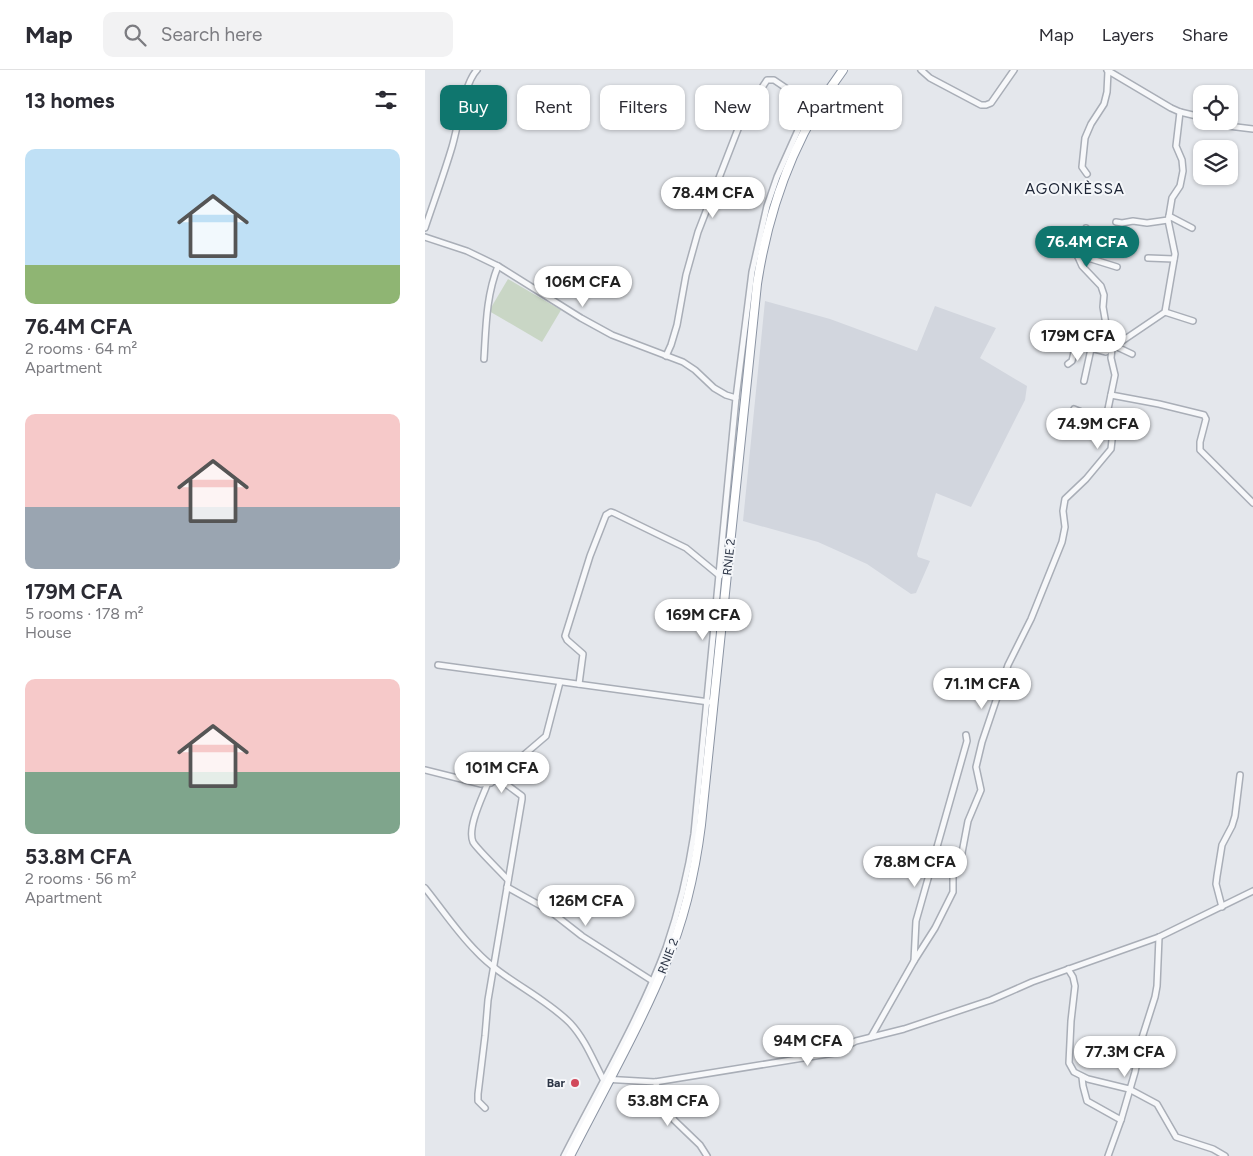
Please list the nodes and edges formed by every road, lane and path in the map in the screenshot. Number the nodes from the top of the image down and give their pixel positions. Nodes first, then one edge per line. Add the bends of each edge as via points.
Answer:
1 (477, 70) edge
2 (843, 70) edge
3 (921, 70) edge
4 (1014, 70) edge
5 (1107, 70) edge
6 (781, 85) edge
7 (833, 85) edge
8 (1180, 112) junction
9 (1193, 115) edge
10 (1238, 127) edge
11 (1253, 129) edge
12 (798, 130) edge
13 (806, 130) edge
14 (1087, 174) dead end
15 (1169, 218) junction
16 (1116, 222) dead end
17 (425, 228) edge
18 (1086, 228) dead end
19 (1192, 228) dead end
20 (425, 237) edge
21 (1078, 257) junction
22 (1148, 258) dead end
23 (1174, 259) junction
24 (498, 266) junction
25 (1117, 267) dead end
26 (1165, 312) junction
27 (1193, 320) dead end
28 (1065, 324) dead end
29 (1043, 332) dead end
30 (1059, 338) junction
31 (1076, 344) junction
32 (1113, 347) junction
33 (1091, 349) junction
34 (1132, 354) dead end
35 (666, 356) junction
36 (483, 359) dead end
37 (1068, 364) dead end
38 (1083, 381) dead end
39 (1111, 395) junction
40 (736, 398) junction
41 (1074, 409) dead end
42 (1108, 417) junction
43 (1253, 503) edge
44 (719, 576) junction
45 (726, 581) junction
46 (438, 665) dead end
47 (560, 682) junction
48 (579, 684) junction
49 (711, 702) junction
50 (966, 735) dead end
51 (425, 770) edge
52 (1240, 775) dead end
53 (498, 778) junction
54 (487, 785) junction
55 (508, 880) junction
56 (507, 887) junction
57 (425, 888) edge
58 (1253, 891) edge
59 (1222, 907) junction
60 (1159, 937) junction
61 (914, 962) junction
62 (493, 966) junction
63 (1068, 969) junction
64 (654, 982) junction
65 (871, 1037) junction
66 (1082, 1077) junction
67 (606, 1080) junction
68 (655, 1082) junction
69 (1129, 1089) junction
70 (485, 1108) dead end
71 (1121, 1120) junction
72 (564, 1156) edge
73 (570, 1156) edge
74 (707, 1156) edge
75 (1108, 1156) edge
76 (1225, 1156) edge

1 - 17 street via 464,96 452,148
2 - 7 highway, RNIE 2 / RNIE 2
3 - 4 street via 986,105 991,103
5 - 8 street
5 - 14 street via 1104,104 1085,138 1082,167
6 - 35 street via 767,80 738,129 698,232 677,325
8 - 9 street
8 - 15 street via 1176,146 1183,160 1183,171 1171,198
10 - 11 street
12 - 40 street via 777,177 762,224
13 - 45 highway, RNIE 2 / RNIE 2 via 792,155 773,206 762,251
15 - 16 street via 1147,223
15 - 19 street
15 - 23 street
18 - 21 street
20 - 24 street
21 - 25 street
21 - 32 street via 1101,286 1107,330
22 - 23 street
23 - 26 street
24 - 35 street via 612,335
24 - 36 street via 487,310
26 - 27 street
26 - 32 street
28 - 30 street
29 - 30 street
30 - 31 street
31 - 33 street
31 - 37 street via 1072,361
32 - 33 street via 1106,352
32 - 34 street
32 - 39 street via 1111,358 1115,375
33 - 38 street
35 - 40 street via 689,366 726,396
39 - 42 street
39 - 43 street via 1204,415 1200,450
40 - 44 street
41 - 42 street
42 - 61 street via 1111,449 1065,499 1063,542 1008,665 982,742 976,767 981,790 968,821 961,858 953,875 953,892
44 - 45 street
44 - 48 street via 686,548 615,513 608,513 590,556 565,636 583,654
44 - 49 street
45 - 49 highway, RNIE 2 / RNIE 2
46 - 47 street
47 - 48 street
47 - 53 street via 546,736
48 - 49 street
49 - 64 highway, RNIE 2 / RNIE 2 via 695,864 677,934
50 - 61 street via 967,742 916,921
51 - 54 street
52 - 59 street via 1235,816 1223,845 1217,876
53 - 54 street
53 - 55 street via 522,796
54 - 55 street via 473,823 473,842
55 - 56 street
56 - 62 street
56 - 64 street via 549,911
57 - 62 street via 476,951
58 - 59 street
59 - 60 street
60 - 63 street
60 - 69 street via 1155,997
61 - 65 street
62 - 67 street via 569,1022 581,1036
62 - 70 street via 478,1094 478,1101
63 - 65 street via 991,1000
63 - 66 street via 1075,986 1069,1063
64 - 67 highway, RNIE 2 / RNIE 2
65 - 68 street via 834,1053
66 - 69 street
66 - 71 street via 1087,1101
67 - 68 street
67 - 72 street
67 - 73 highway, RNIE 2 / RNIE 2
68 - 74 street via 674,1120
69 - 71 street
69 - 76 street via 1157,1104 1176,1137
71 - 75 street

